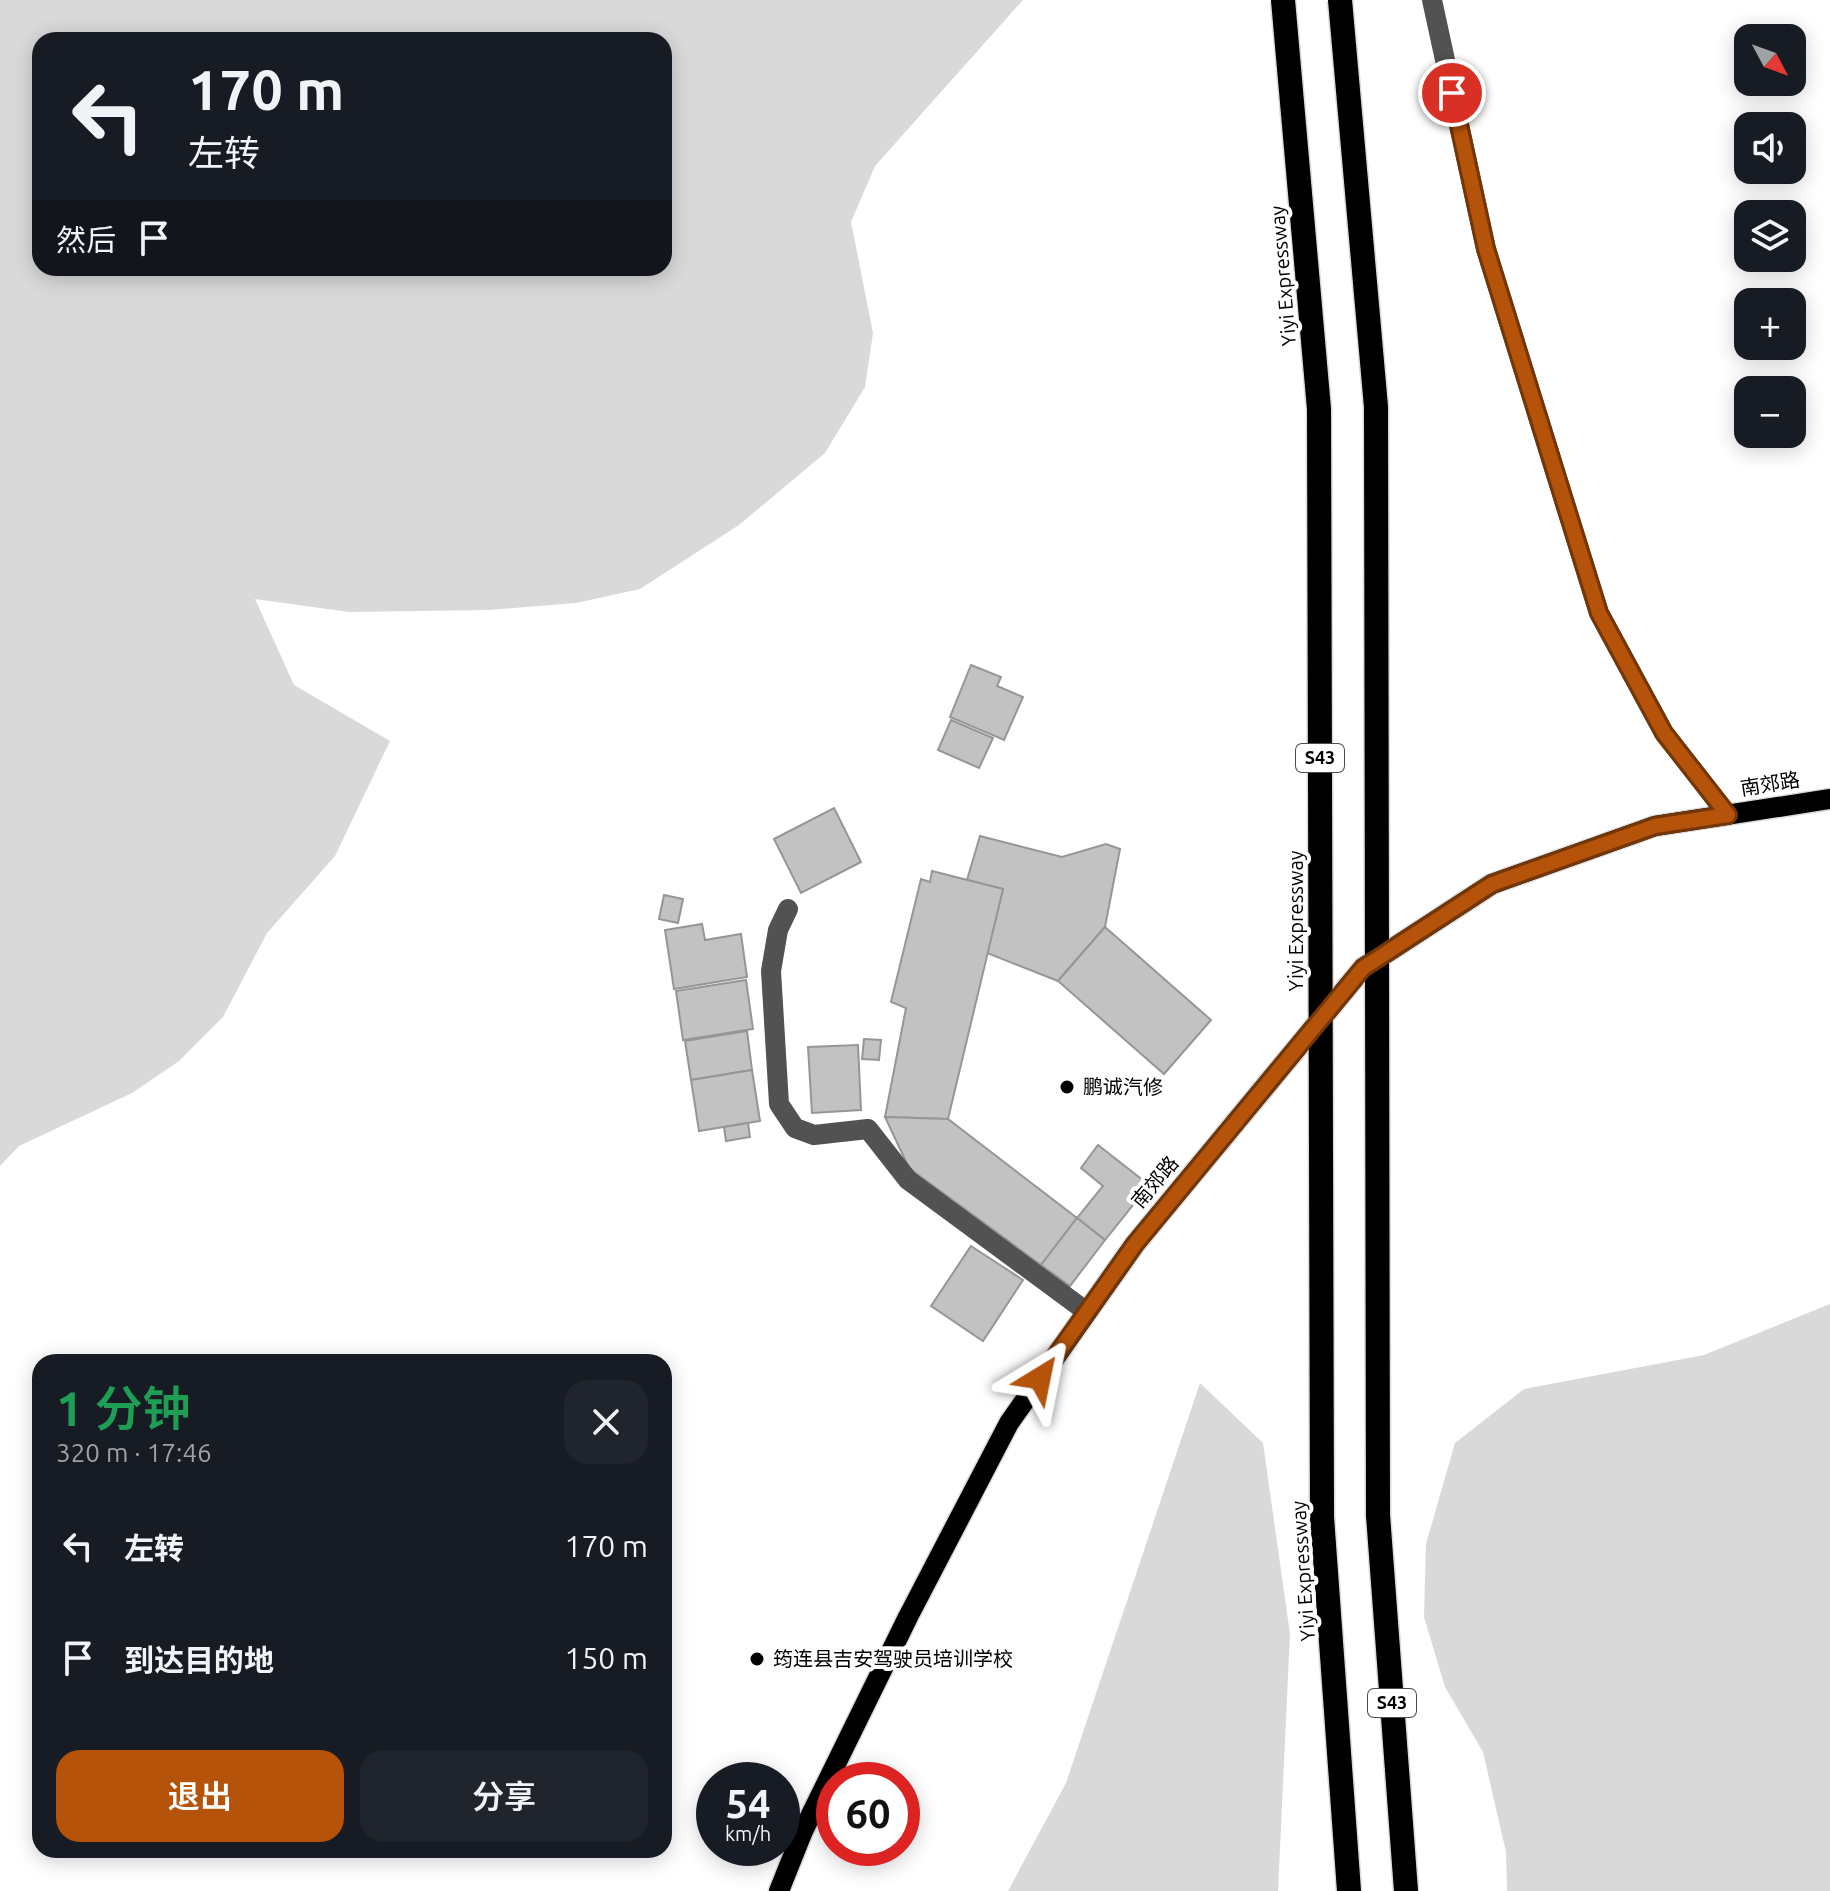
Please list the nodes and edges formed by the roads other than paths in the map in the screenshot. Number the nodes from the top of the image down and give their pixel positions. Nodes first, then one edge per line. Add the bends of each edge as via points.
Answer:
1 (1283, 0) edge
2 (1340, 0) edge
3 (1432, 0) edge
4 (1830, 799) edge
5 (1728, 815) junction
6 (788, 909) dead end
7 (1087, 1312) junction
8 (779, 1891) edge
9 (1349, 1891) edge
10 (1406, 1891) edge

1 - 9 highway, Yiyi Expressway / S43, bridge via 1319,409 1322,1517
2 - 10 highway, S43, bridge via 1376,407 1378,1515
3 - 5 street via 1486,249 1599,613 1664,733
4 - 5 main road, 南郊路
5 - 7 main road, 南郊路 via 1655,826 1492,884 1363,968 1135,1244
6 - 7 street via 778,930 771,971 779,1104 795,1128 814,1135 868,1129 908,1180
7 - 8 main road, 南郊路 via 1009,1423 908,1617

